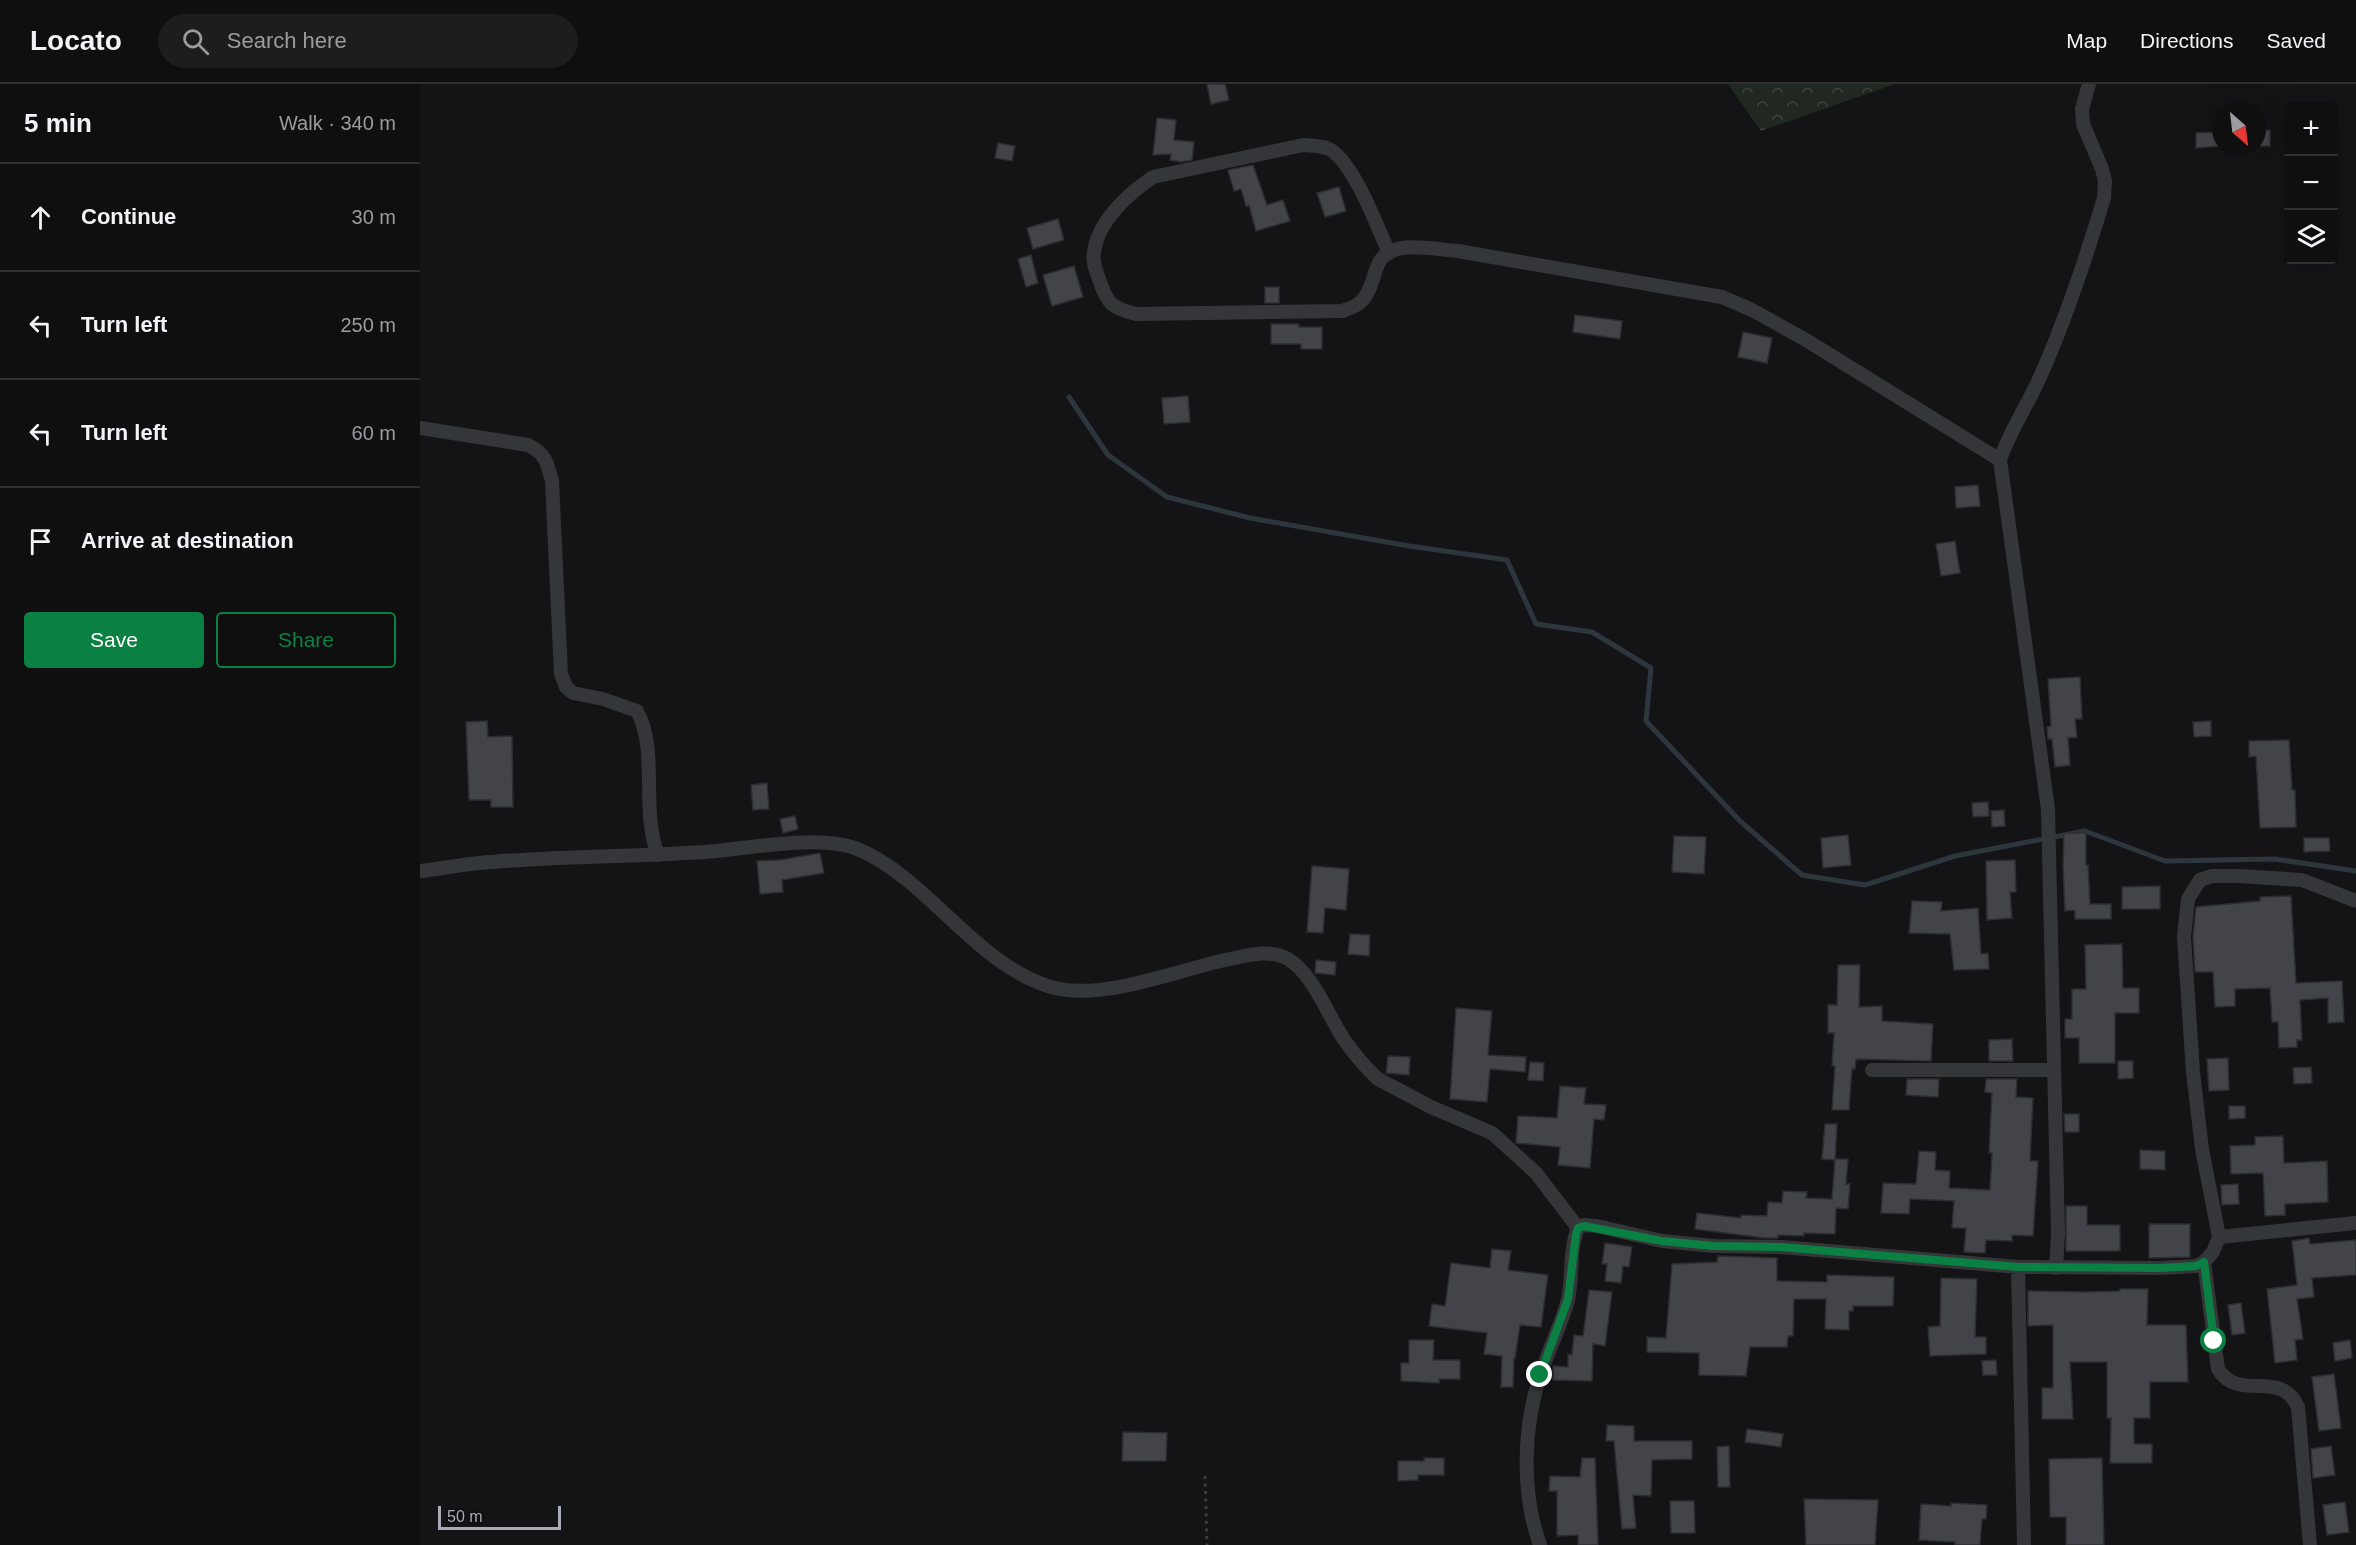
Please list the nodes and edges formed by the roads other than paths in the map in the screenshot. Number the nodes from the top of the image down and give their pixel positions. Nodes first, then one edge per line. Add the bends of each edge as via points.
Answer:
1 (2089, 84) edge
2 (1389, 253) junction
3 (420, 428) edge
4 (2000, 460) junction
5 (658, 855) junction
6 (420, 871) edge
7 (2356, 901) edge
8 (1872, 1070) dead end
9 (2054, 1070) junction
10 (2356, 1223) edge
11 (1578, 1228) junction
12 (2219, 1237) junction
13 (2204, 1262) junction
14 (2018, 1267) junction
15 (2056, 1268) junction
16 (1540, 1545) edge
17 (2024, 1545) edge
18 (2310, 1545) edge

1 - 4 street via 2082,109 2083,124 2102,169 2104,198 2042,375
2 - 2 street via 1376,265 1365,297 1356,306 1342,311 1136,314 1111,304 1094,267 1102,227 1139,186 1153,177 1303,145 1331,150 1340,160 1366,201
2 - 4 street via 1401,248 1458,251 1722,297 1806,340
3 - 5 street via 528,445 540,451 547,462 552,481 561,674 573,693 637,711 643,722 649,819
4 - 9 street via 2048,808
5 - 6 street via 480,863
5 - 11 street via 788,844 832,844 860,850 895,872 1005,966 1054,988 1107,989 1247,956 1271,953 1287,958 1312,986 1343,1037 1371,1072 1431,1107 1492,1133 1536,1173
7 - 12 street via 2302,880 2239,876 2200,880 2188,898 2184,937 2193,1072 2202,1149
8 - 9 street
9 - 15 street
10 - 12 street
11 - 14 street via 1597,1226 1662,1241 1714,1246 1781,1247
11 - 16 street via 1568,1299 1534,1393 1529,1430 1527,1484
12 - 13 street
13 - 15 street via 2159,1268
13 - 18 street via 2218,1369 2223,1378 2252,1387 2283,1389 2298,1407
14 - 15 street
14 - 17 street

